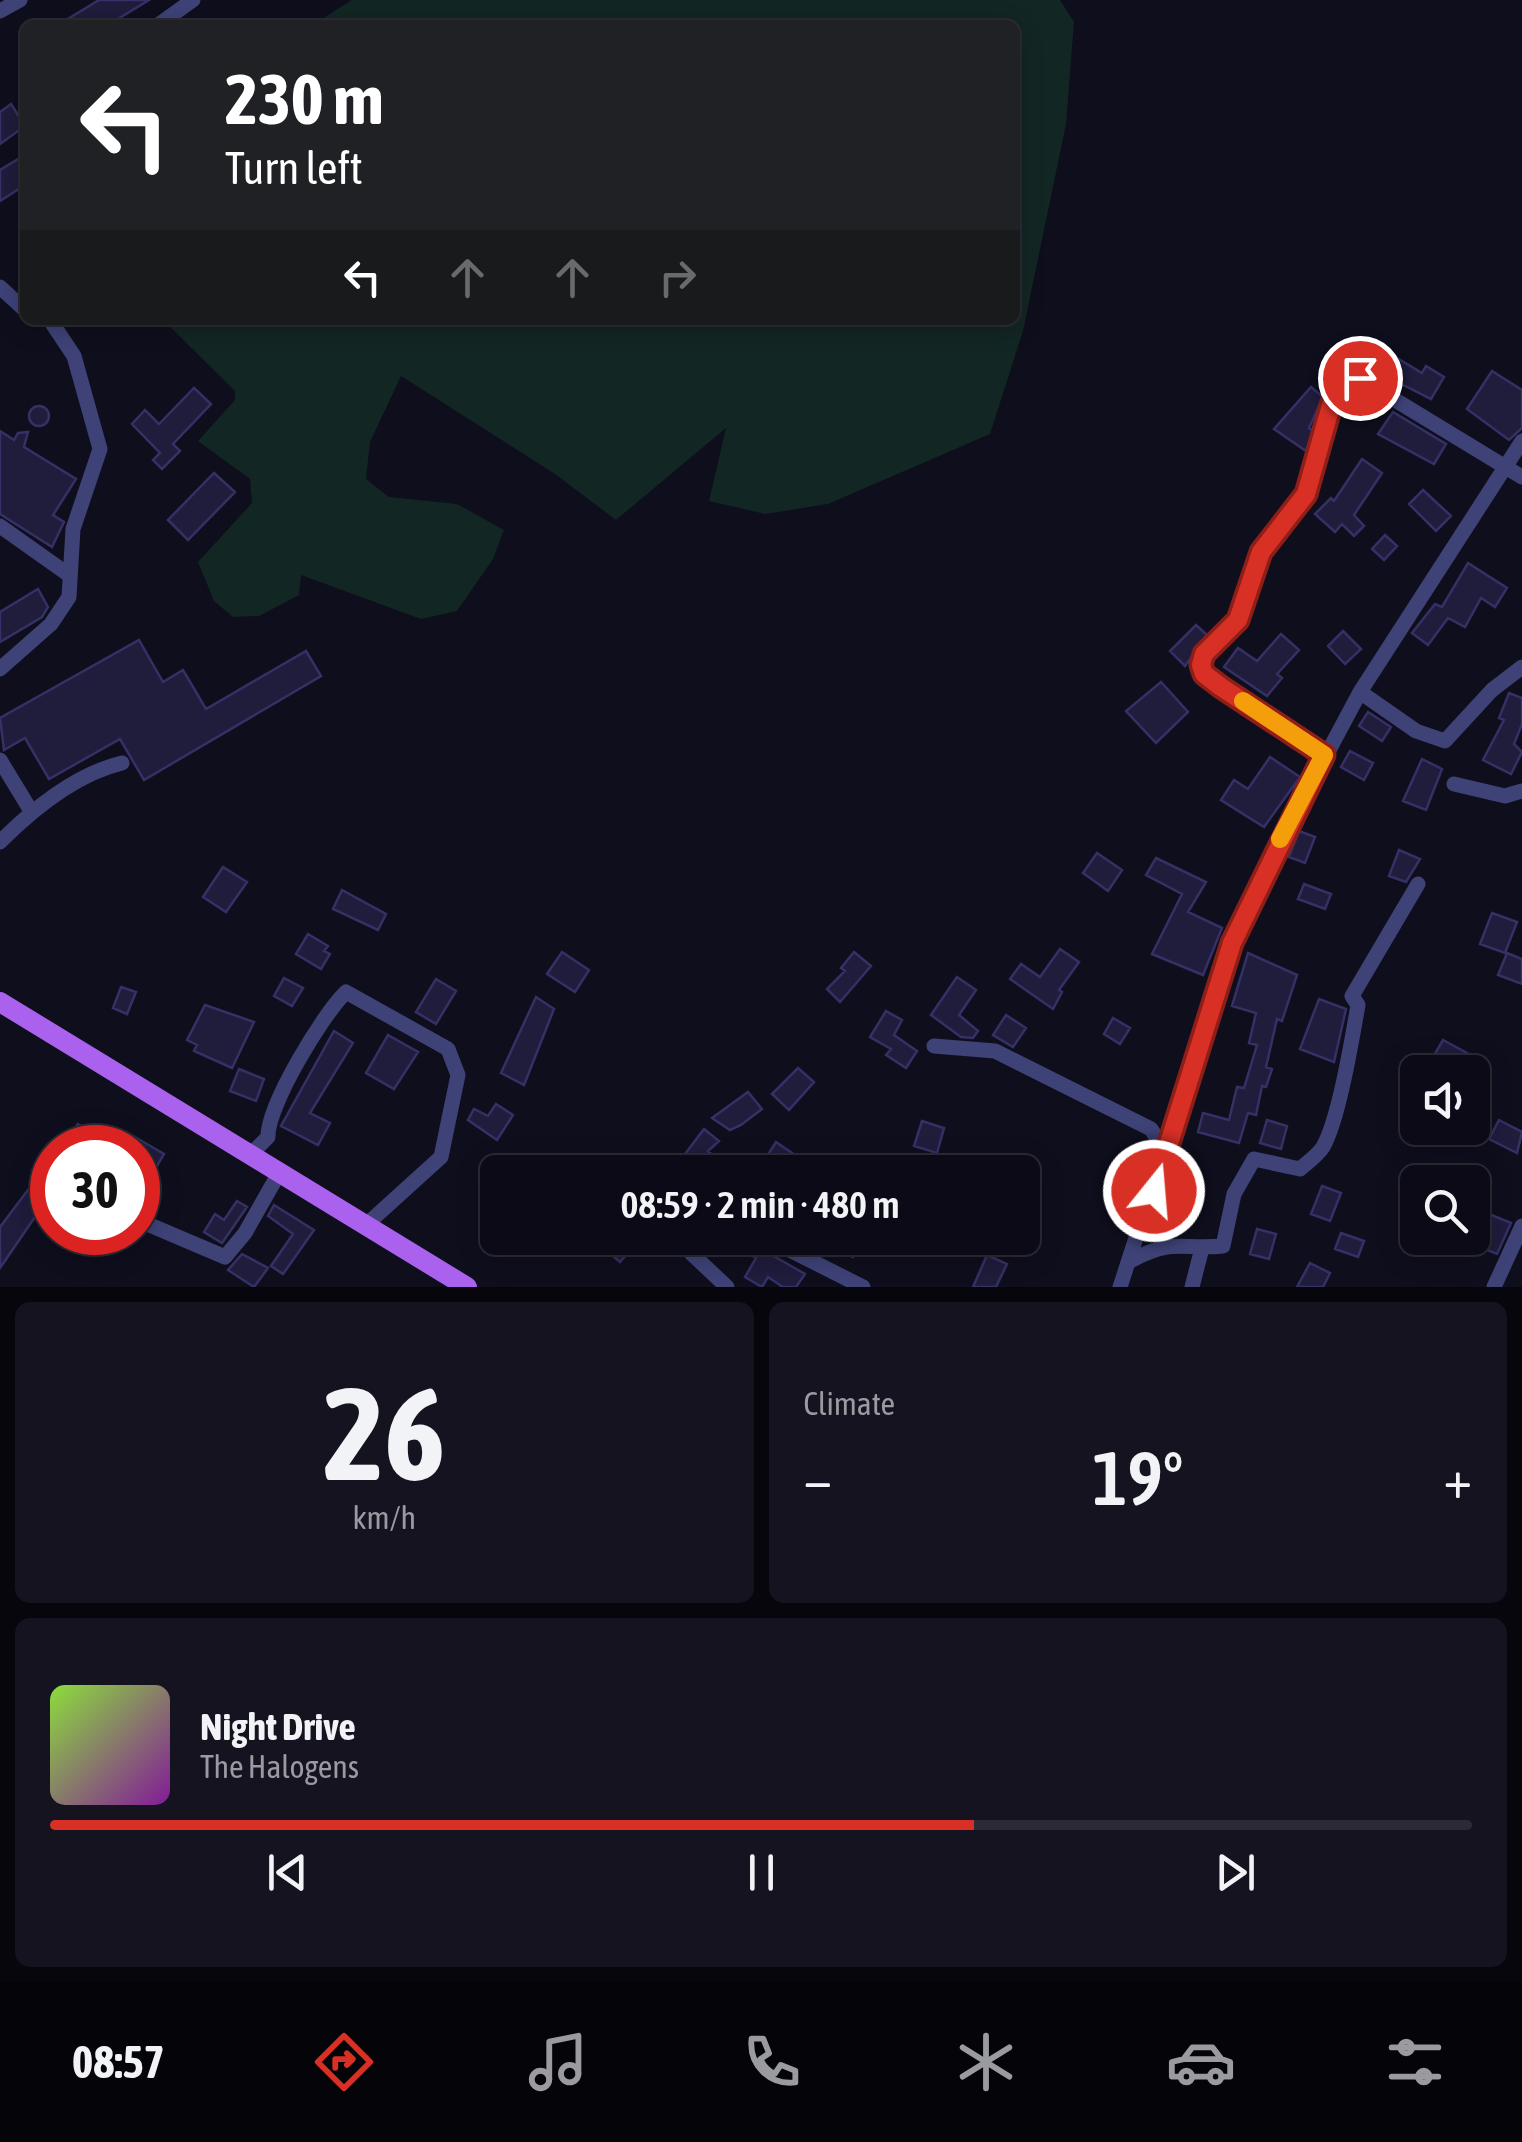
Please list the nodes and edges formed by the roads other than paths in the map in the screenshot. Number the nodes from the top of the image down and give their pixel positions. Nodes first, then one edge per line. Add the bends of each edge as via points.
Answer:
1 (20, 0) edge
2 (193, 0) edge
3 (0, 11) edge
4 (165, 20) edge
5 (0, 287) edge
6 (20, 305) edge
7 (41, 325) edge
8 (53, 325) edge
9 (74, 356) junction
10 (1522, 441) edge
11 (1506, 470) junction
12 (1522, 477) edge
13 (0, 526) edge
14 (69, 575) junction
15 (1522, 668) edge
16 (0, 669) edge
17 (1360, 692) junction
18 (1324, 755) junction
19 (0, 760) edge
20 (122, 763) dead end
21 (1454, 784) dead end
22 (1522, 791) edge
23 (31, 811) junction
24 (0, 842) edge
25 (1418, 884) dead end
26 (0, 1002) edge
27 (934, 1046) dead end
28 (1166, 1153) junction
29 (250, 1155) junction
30 (280, 1173) junction
31 (366, 1226) junction
32 (1522, 1226) edge
33 (160, 1229) edge
34 (1202, 1248) junction
35 (694, 1255) edge
36 (800, 1255) edge
37 (1132, 1260) junction
38 (466, 1287) edge
39 (728, 1287) edge
40 (863, 1287) edge
41 (1120, 1287) edge
42 (1192, 1287) edge
43 (1494, 1287) edge

1 - 3 street
2 - 4 street
5 - 6 street
7 - 9 street
8 - 9 street
9 - 14 street via 100,448 73,529
10 - 11 street
11 - 12 street
11 - 17 street
11 - 18 street via 1360,378 1332,402 1306,494 1261,552 1238,620 1201,665 1221,687
13 - 14 street
14 - 16 street via 70,597 51,624
15 - 17 street via 1446,741 1416,731
17 - 18 street
18 - 28 street via 1232,943
19 - 23 street
20 - 23 street
21 - 22 street via 1505,796
23 - 24 street
25 - 34 street via 1352,996 1358,1005 1353,1034 1322,1150 1300,1169 1254,1159 1234,1194 1222,1246
26 - 29 main road
27 - 28 street via 995,1051 1151,1129
28 - 37 street
29 - 30 main road
29 - 31 street via 268,1137 280,1097 346,992 448,1049 458,1075 441,1156
30 - 31 main road
30 - 33 street via 225,1257
31 - 38 main road
32 - 43 street
34 - 37 street via 1176,1242
34 - 42 street
35 - 39 street
36 - 40 street
37 - 41 street

